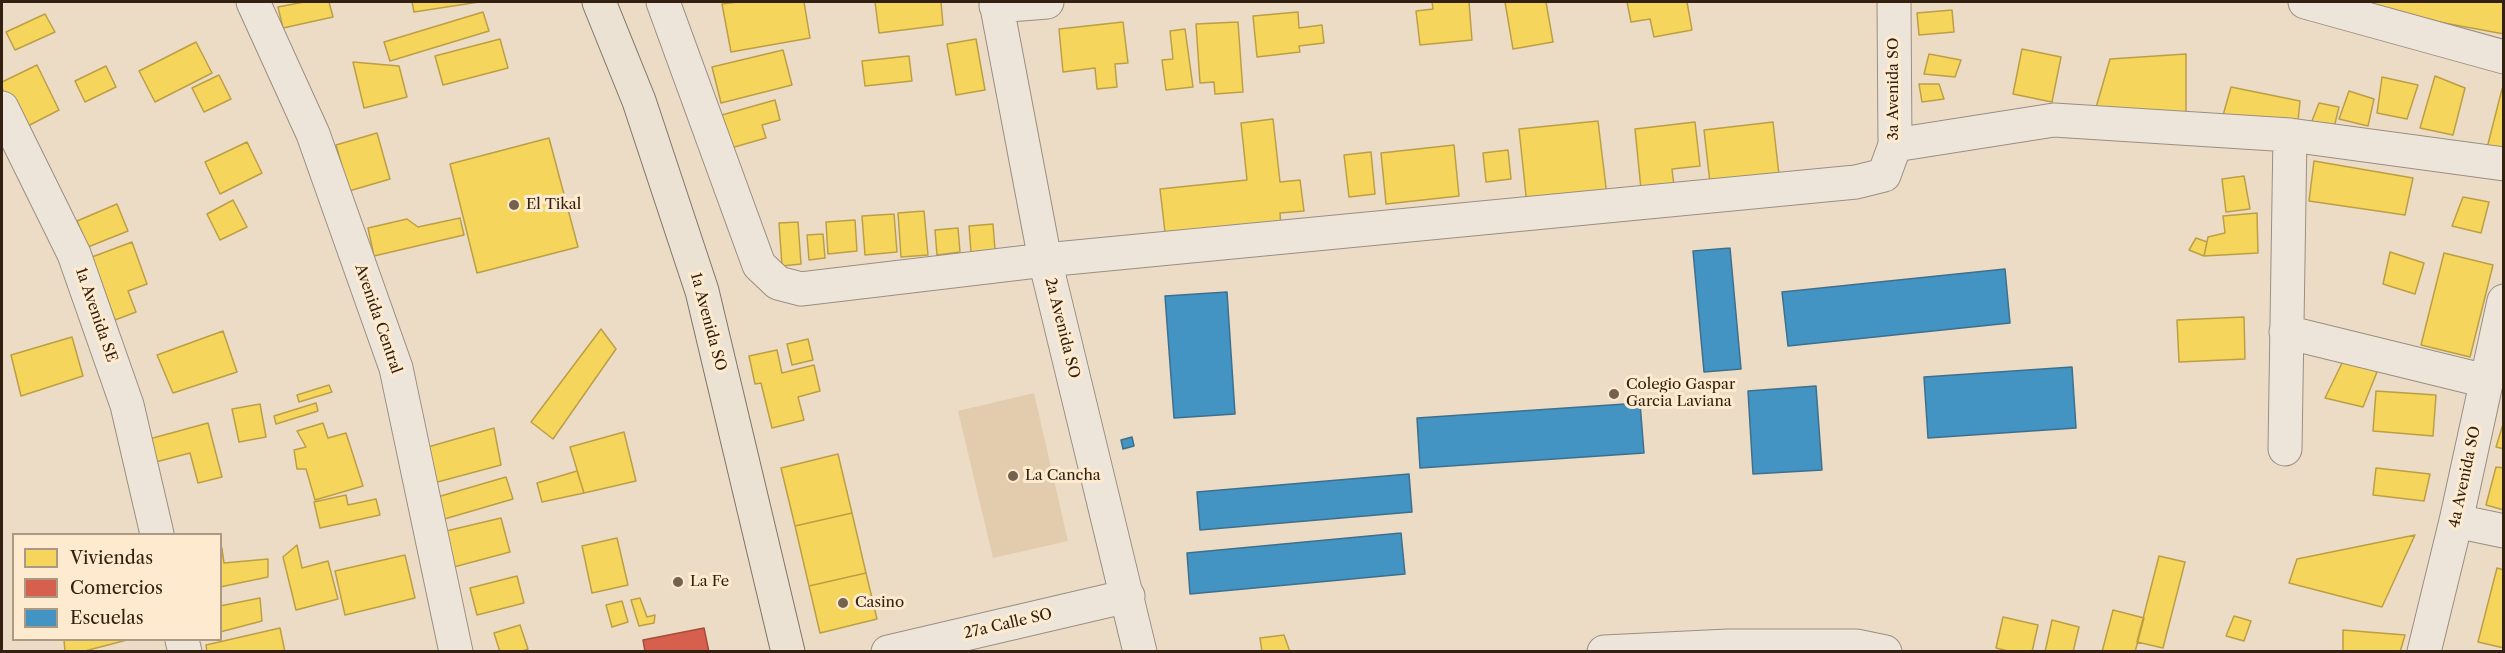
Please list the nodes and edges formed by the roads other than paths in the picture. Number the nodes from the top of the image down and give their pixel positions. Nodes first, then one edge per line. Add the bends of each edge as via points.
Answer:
1 (253, 2) edge
2 (599, 2) edge
3 (663, 2) edge
4 (1047, 2) edge
5 (1894, 2) edge
6 (2305, 2) edge
7 (996, 4) edge
8 (2504, 57) edge
9 (2, 108) edge
10 (2290, 135) junction
11 (1890, 160) junction
12 (2504, 164) edge
13 (1045, 260) junction
14 (2503, 306) edge
15 (2286, 332) junction
16 (2486, 381) junction
17 (2285, 449) dead end
18 (2456, 521) junction
19 (2504, 531) edge
20 (157, 533) edge
21 (1128, 596) junction
22 (456, 651) edge
23 (788, 651) edge
24 (888, 651) edge
25 (1140, 651) edge
26 (1604, 651) edge
27 (1885, 651) edge
28 (2424, 651) edge

1 - 22 street, Avenida Central via 313,134 396,368
2 - 23 highway, 1a Avenida SO via 639,101 702,291
3 - 13 street via 759,265 778,283 801,289
4 - 7 street
5 - 11 street, 3a Avenida SO
6 - 8 street
7 - 13 street, 2a Avenida SO
9 - 20 street, 1a Avenida SE via 74,254 127,405
10 - 11 street via 2054,120
10 - 12 street
10 - 15 street
11 - 13 street via 1856,182
13 - 21 street, 2a Avenida SO
14 - 16 street, 4a Avenida SO
15 - 16 street
15 - 17 street
16 - 18 street, 4a Avenida SO
18 - 19 street
18 - 28 street, 4a Avenida SO
21 - 24 street, 27a Calle SO
21 - 25 street, 2a Avenida SO
26 - 27 street via 1856,646

